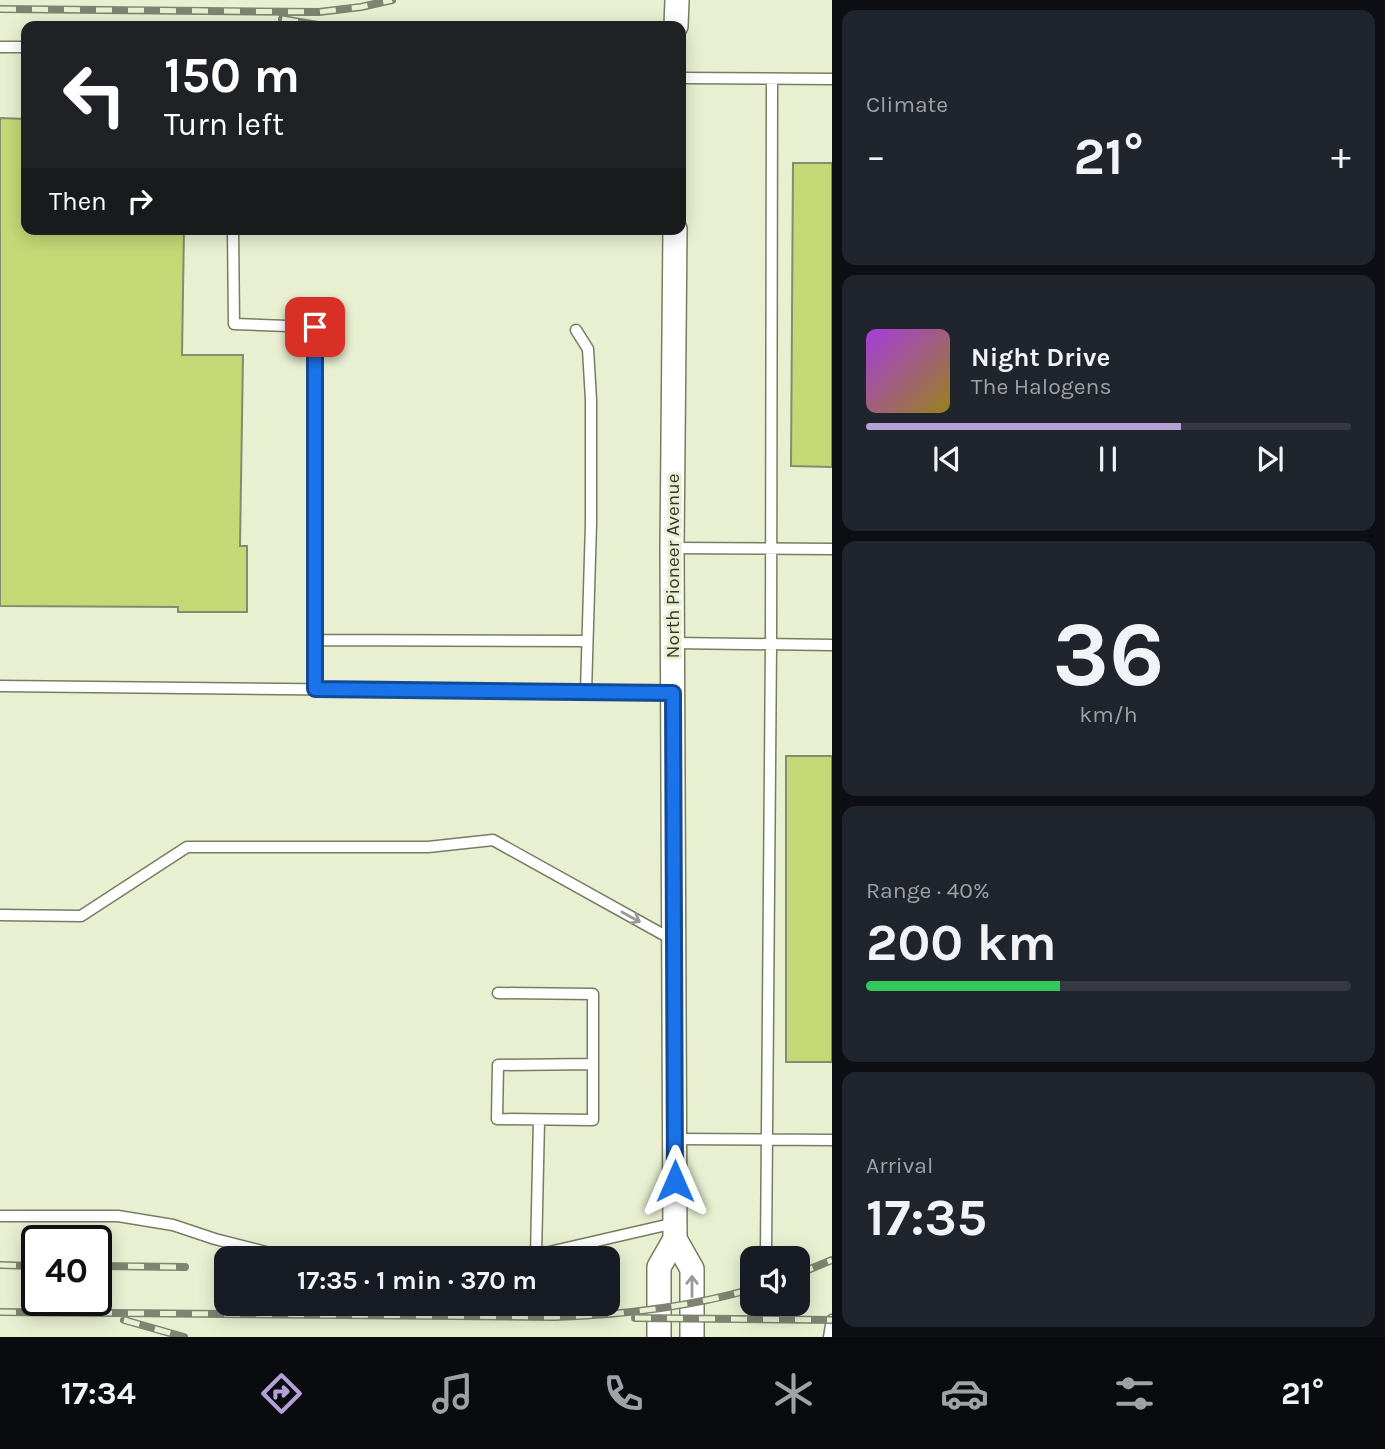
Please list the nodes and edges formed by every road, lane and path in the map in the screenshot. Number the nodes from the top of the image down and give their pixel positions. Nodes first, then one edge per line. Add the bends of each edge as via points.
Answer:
1 (677, 0) edge
2 (676, 21) edge
3 (0, 47) edge
4 (21, 47) edge
5 (686, 78) edge
6 (772, 79) junction
7 (832, 79) edge
8 (233, 235) edge
9 (675, 235) edge
10 (576, 330) dead end
11 (672, 548) junction
12 (771, 549) junction
13 (832, 549) edge
14 (315, 640) junction
15 (587, 640) junction
16 (673, 643) junction
17 (771, 644) junction
18 (832, 645) edge
19 (0, 686) edge
20 (315, 689) junction
21 (586, 692) junction
22 (673, 693) junction
23 (0, 915) edge
24 (674, 940) junction
25 (498, 993) dead end
26 (593, 1064) junction
27 (539, 1120) junction
28 (675, 1139) junction
29 (768, 1140) junction
30 (832, 1140) edge
31 (0, 1216) edge
32 (675, 1231) junction
33 (240, 1246) edge
34 (536, 1246) edge
35 (588, 1246) edge
36 (766, 1246) edge
37 (832, 1320) edge
38 (659, 1337) edge
39 (692, 1337) edge
40 (829, 1337) edge

1 - 2 street
3 - 4 lane
5 - 6 lane
6 - 7 lane
6 - 12 lane
8 - 14 lane via 234,324 315,327
9 - 11 street, North Pioneer Avenue
10 - 15 lane via 589,349 591,400
11 - 12 lane
11 - 16 street, North Pioneer Avenue
12 - 13 lane
12 - 17 lane
14 - 15 lane
14 - 20 lane
15 - 21 lane
16 - 17 lane
16 - 22 street, North Pioneer Avenue
17 - 18 lane
17 - 29 lane
19 - 20 lane
20 - 21 lane
21 - 22 lane
22 - 24 street, North Pioneer Avenue
23 -> 24 lane via 81,916 187,847 428,847 493,840
24 - 28 street, North Pioneer Avenue
25 - 26 lane via 593,994
26 - 27 lane via 593,1120
26 - 27 lane via 498,1065 497,1119
27 - 34 lane
28 - 29 lane
28 - 32 street, North Pioneer Avenue
29 - 30 lane
29 - 36 lane
31 - 33 lane via 118,1216 173,1224
32 - 35 lane
32 - 38 street, North Pioneer Avenue via 659,1267
39 -> 32 street, North Pioneer Avenue via 692,1269
37 - 40 lane

